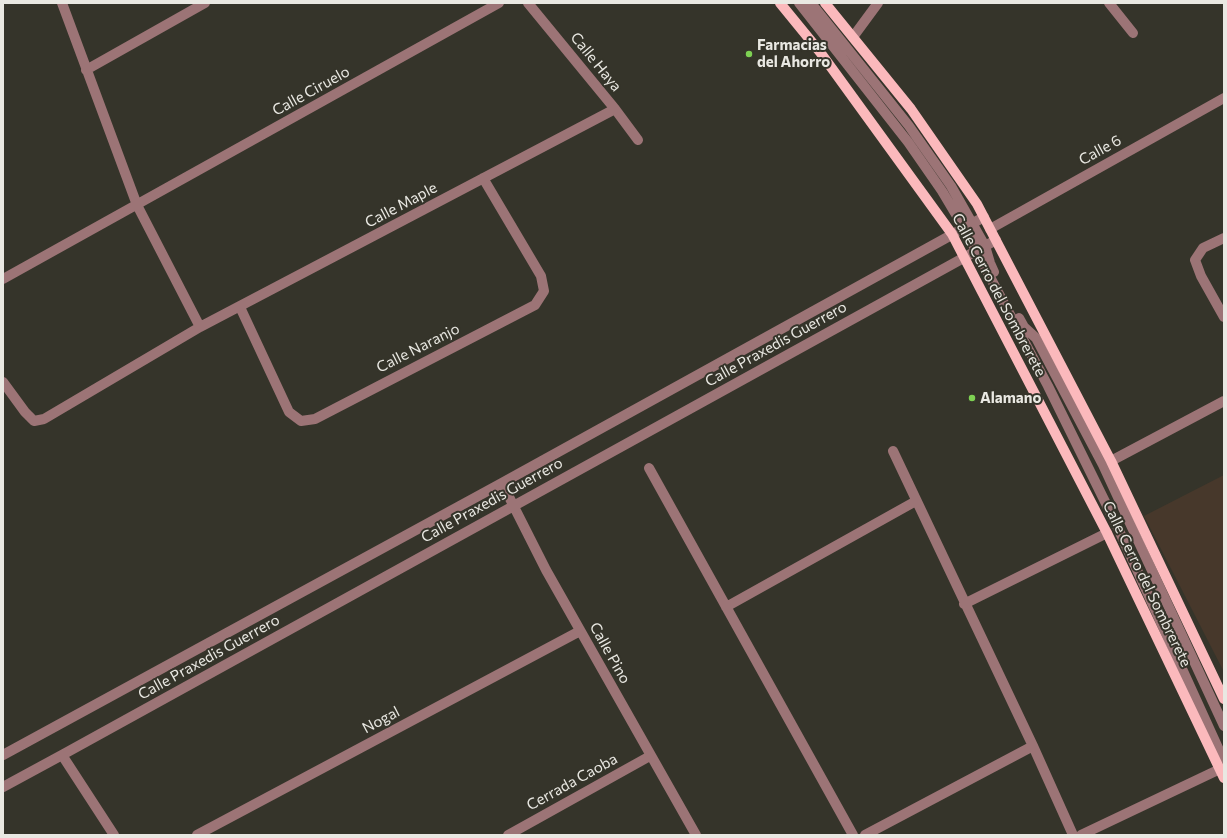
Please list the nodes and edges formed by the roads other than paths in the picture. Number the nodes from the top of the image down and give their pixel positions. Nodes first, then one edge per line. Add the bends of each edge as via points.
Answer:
1 (62, 3) edge
2 (205, 3) edge
3 (499, 3) edge
4 (528, 3) edge
5 (780, 3) edge
6 (800, 3) edge
7 (812, 3) edge
8 (825, 3) edge
9 (878, 3) edge
10 (1109, 3) edge
11 (1133, 33) dead end
12 (853, 37) junction
13 (86, 70) junction
14 (1224, 98) edge
15 (615, 109) junction
16 (638, 140) dead end
17 (483, 178) junction
18 (137, 205) junction
19 (984, 217) junction
20 (968, 226) junction
21 (990, 229) junction
22 (952, 234) junction
23 (1224, 238) edge
24 (996, 240) junction
25 (985, 246) junction
26 (976, 251) junction
27 (964, 257) junction
28 (3, 280) edge
29 (240, 307) junction
30 (1224, 317) edge
31 (200, 327) junction
32 (3, 382) edge
33 (1224, 401) edge
34 (893, 451) dead end
35 (1111, 461) junction
36 (649, 468) dead end
37 (502, 483) junction
38 (916, 501) junction
39 (513, 505) junction
40 (1107, 533) junction
41 (964, 604) junction
42 (726, 606) junction
43 (580, 631) junction
44 (1224, 700) edge
45 (1224, 726) edge
46 (1033, 746) junction
47 (3, 754) edge
48 (62, 756) junction
49 (650, 756) junction
50 (1223, 769) edge
51 (3, 786) edge
52 (114, 835) edge
53 (197, 835) edge
54 (508, 835) edge
55 (696, 835) edge
56 (853, 835) edge
57 (866, 835) edge
58 (1073, 835) edge
59 (1081, 835) edge

1 - 13 street
2 - 13 street
3 - 18 street, Calle Ciruelo
4 - 15 street, Calle Haya
5 - 22 main road, Calle Cerro del Sombrerete via 820,52
6 - 20 street via 908,142
7 - 20 street via 909,126 951,186
8 - 12 main road, Calle Cerro del Sombrerete
9 - 12 street
10 - 11 street
12 - 19 main road, Calle Cerro del Sombrerete via 911,109
13 - 18 street
14 - 21 street, Calle 6
15 - 16 street, Calle Haya
15 - 17 street, Calle Maple
17 - 29 street, Calle Maple
17 - 29 street, Calle Naranjo via 541,276 544,291 535,306 315,418 301,421 289,412
18 - 28 street, Calle Ciruelo
18 - 31 street
19 - 20 street, Calle Praxedis Guerrero
19 - 21 main road, Calle Cerro del Sombrerete
20 - 22 street, Calle Praxedis Guerrero
20 - 25 street
20 - 26 street
21 - 24 main road, Calle Cerro del Sombrerete
22 - 27 main road, Calle Cerro del Sombrerete
22 - 37 street, Calle Praxedis Guerrero
23 - 30 street via 1204,248 1195,260
24 - 25 street, Calle Praxedis Guerrero
24 - 35 main road, Calle Cerro del Sombrerete
25 - 26 street, Calle Praxedis Guerrero
25 - 45 street via 1004,293 1024,327 1036,338 1103,465
26 - 27 street, Calle Praxedis Guerrero
26 - 50 street via 1083,456
27 - 39 street, Calle Praxedis Guerrero
27 - 40 main road, Calle Cerro del Sombrerete
29 - 31 street, Calle Maple
31 - 32 street, Calle Maple via 44,419 34,421
33 - 35 street
34 - 38 street
35 - 44 main road, Calle Cerro del Sombrerete
36 - 42 street
37 - 39 street, Calle Pino
37 - 47 street, Calle Praxedis Guerrero
38 - 41 street
38 - 42 street
39 - 43 street, Calle Pino
39 - 48 street, Calle Praxedis Guerrero
40 - 41 street
40 - 50 main road, Calle Cerro del Sombrerete
41 - 46 street
42 - 56 street
43 - 49 street, Calle Pino
43 - 53 street, Nogal
46 - 57 street
46 - 58 street
48 - 51 street, Calle Praxedis Guerrero
48 - 52 street
49 - 54 street, Cerrada Caoba
49 - 55 street, Calle Pino
50 - 59 street

